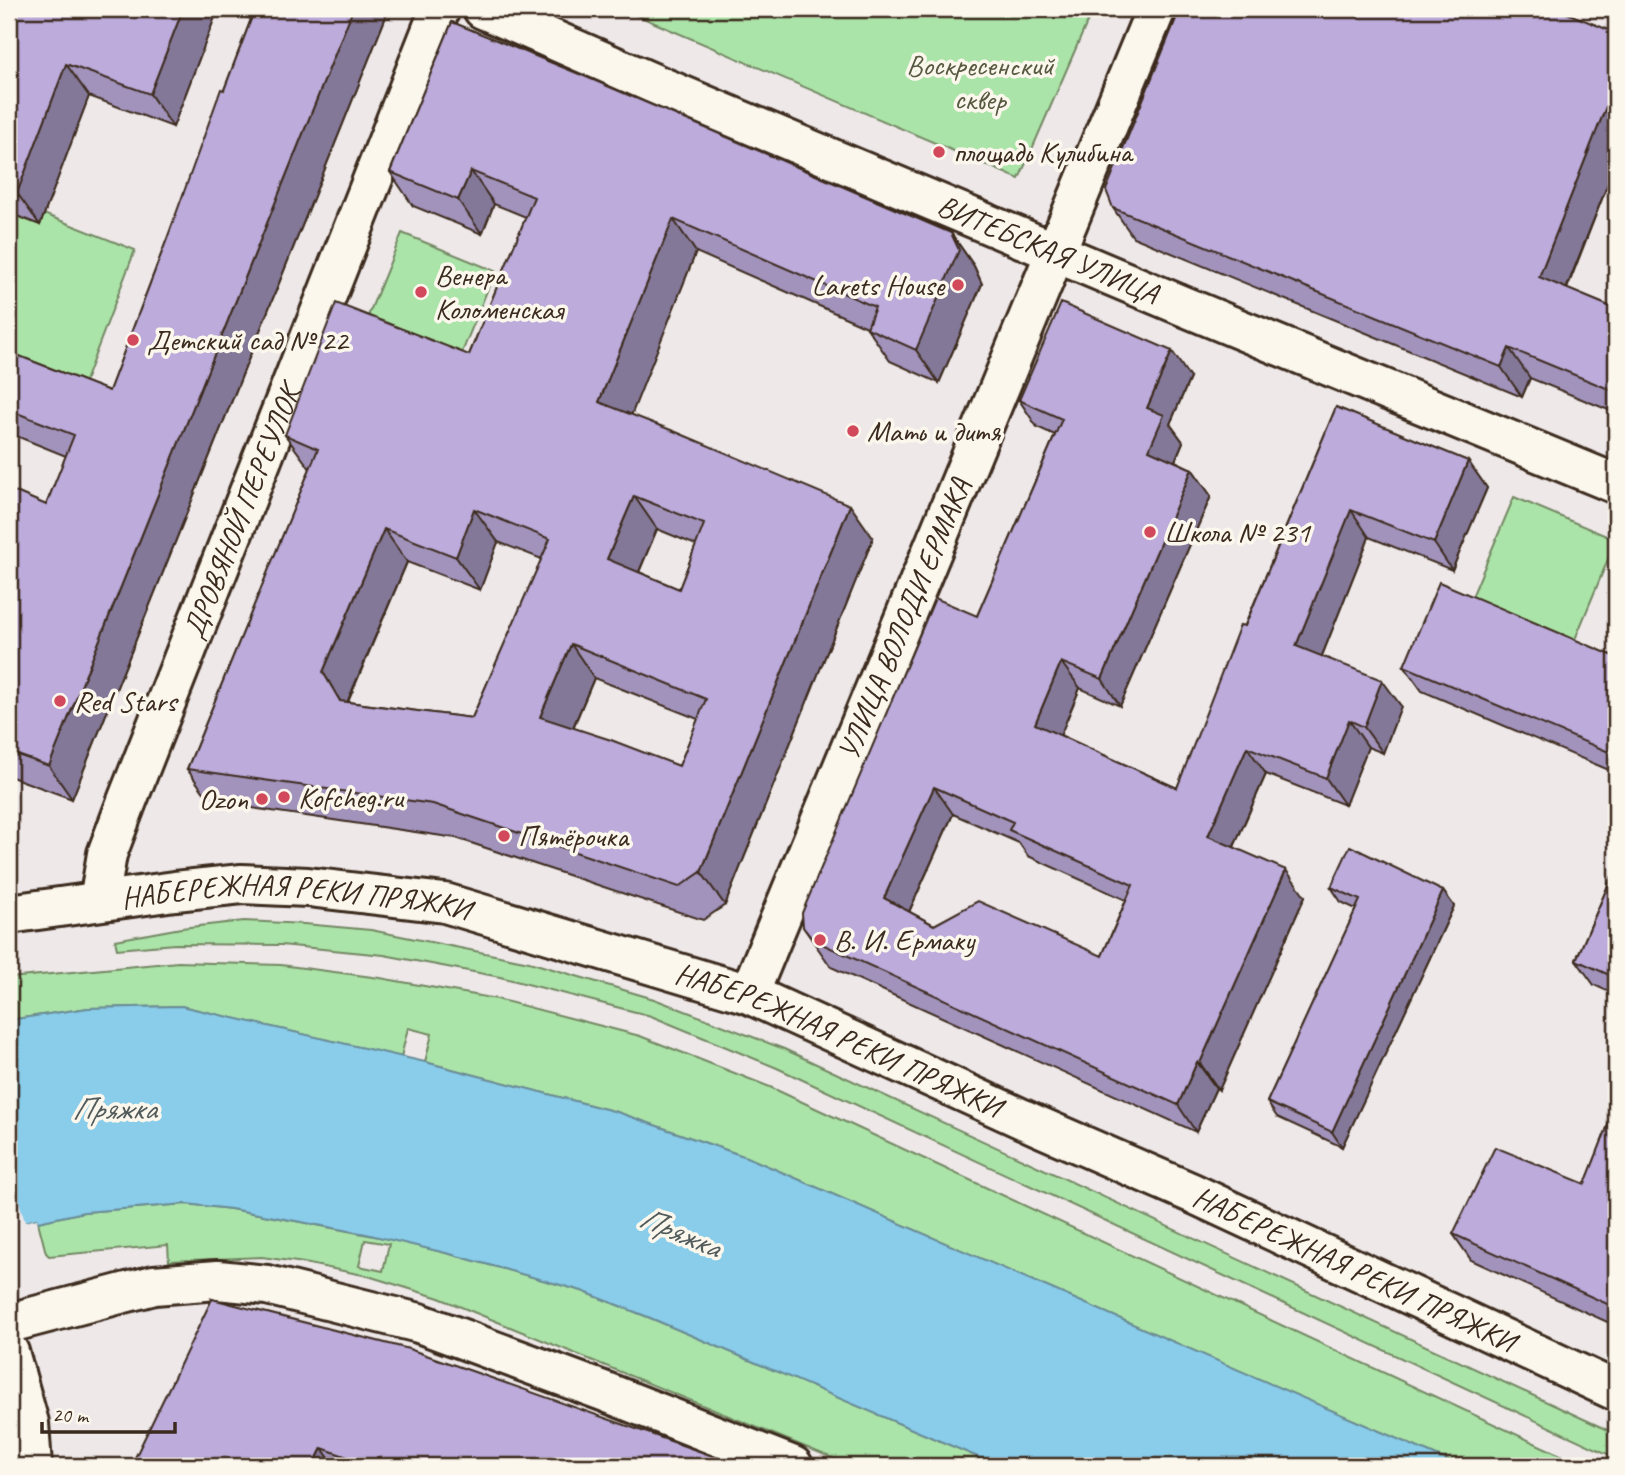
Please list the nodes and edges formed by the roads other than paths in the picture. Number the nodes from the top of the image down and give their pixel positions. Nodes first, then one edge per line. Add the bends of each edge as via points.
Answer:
1 (440, 9) edge
2 (483, 9) edge
3 (1156, 9) edge
4 (1056, 252) junction
5 (1616, 484) edge
6 (99, 901) junction
7 (9, 914) edge
8 (749, 994) junction
9 (9, 1323) edge
10 (9, 1352) edge
11 (1616, 1391) edge
12 (33, 1466) edge
13 (793, 1466) edge

1 - 6 street, ДРОВЯНОЙ ПЕРЕУЛОК via 132,788 107,854
2 - 4 street, ВИТЕБСКАЯ УЛИЦА
3 - 4 street, УЛИЦА ВОЛОДИ ЕРМАКА
4 - 5 street, ВИТЕБСКАЯ УЛИЦА
4 - 8 street, УЛИЦА ВОЛОДИ ЕРМАКА
6 - 7 street, НАБЕРЕЖНАЯ РЕКИ ПРЯЖКИ
6 - 8 street, НАБЕРЕЖНАЯ РЕКИ ПРЯЖКИ via 242,884 445,903
8 - 11 street, НАБЕРЕЖНАЯ РЕКИ ПРЯЖКИ via 1192,1193
9 - 13 street via 154,1285 218,1280 267,1285 419,1323
10 - 12 street via 29,1423

